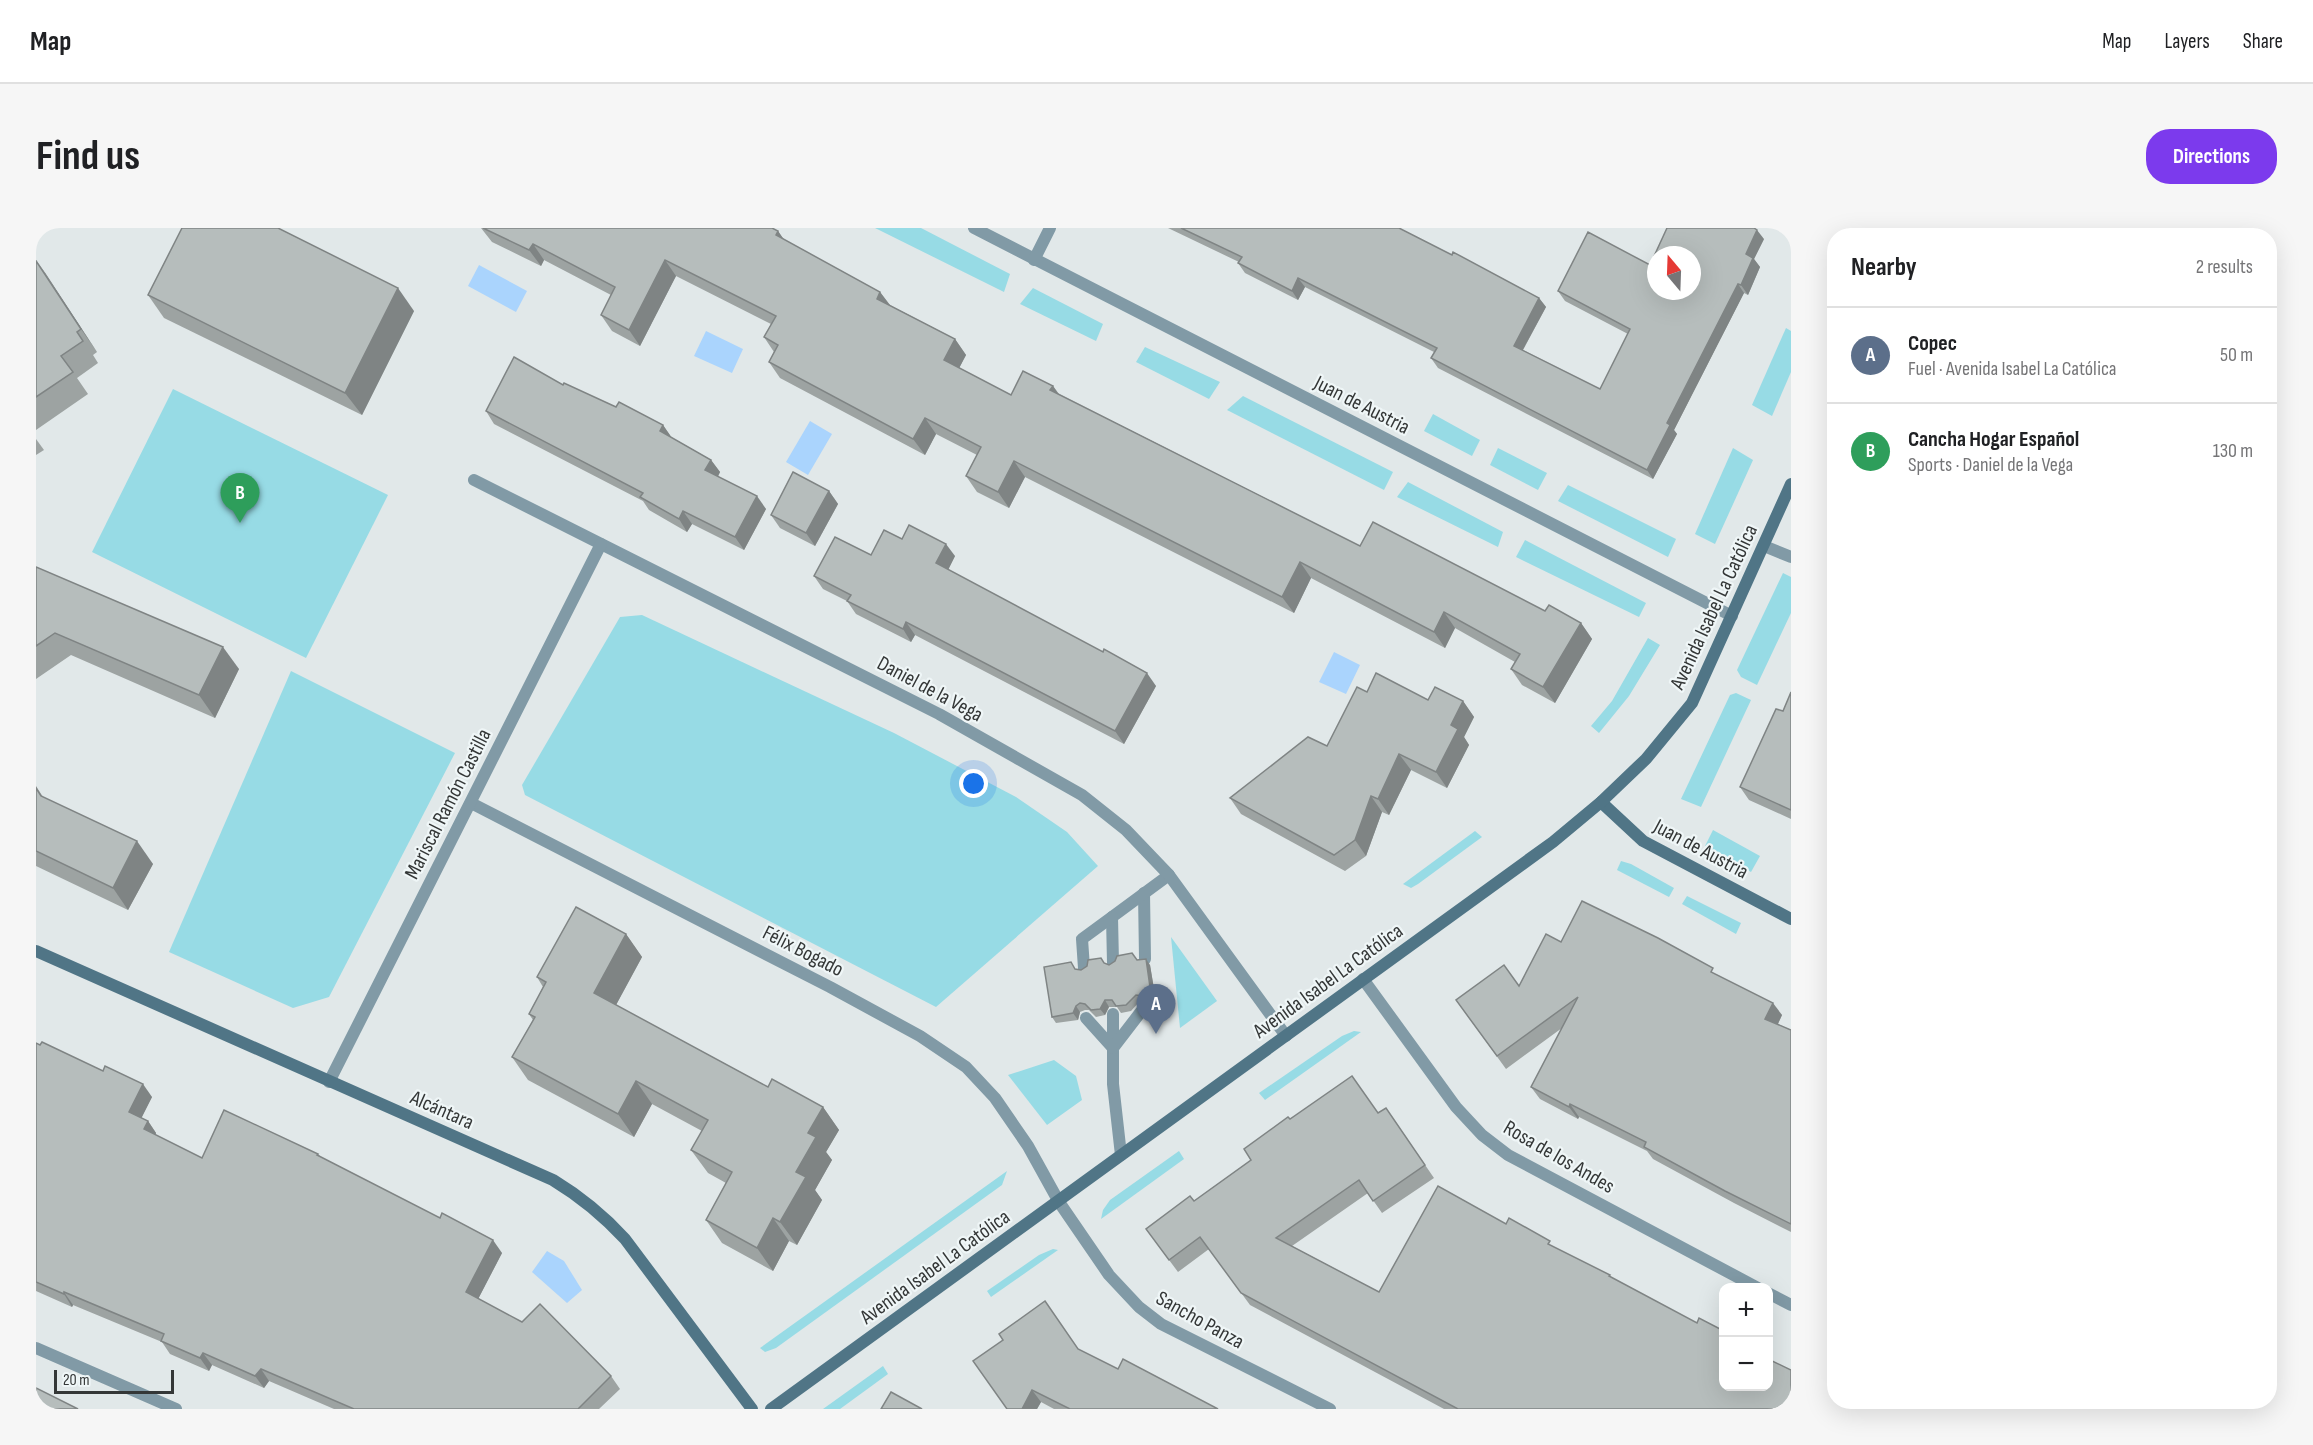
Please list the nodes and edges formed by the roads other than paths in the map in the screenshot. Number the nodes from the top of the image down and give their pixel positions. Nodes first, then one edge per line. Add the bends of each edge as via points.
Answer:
1 (974, 228) edge
2 (1050, 228) edge
3 (1034, 260) junction
4 (474, 480) dead end
5 (1791, 484) edge
6 (601, 544) junction
7 (1764, 546) junction
8 (1791, 557) edge
9 (1732, 616) junction
10 (1601, 802) junction
11 (471, 803) junction
12 (1169, 875) junction
13 (1144, 893) junction
14 (1113, 917) junction
15 (1791, 919) edge
16 (36, 951) edge
17 (1145, 959) edge
18 (1113, 963) edge
19 (1084, 969) edge
20 (1363, 979) junction
21 (1143, 1010) edge
22 (1113, 1014) edge
23 (1086, 1018) edge
24 (1286, 1036) junction
25 (1113, 1048) junction
26 (329, 1082) junction
27 (1121, 1155) junction
28 (1059, 1202) junction
29 (1750, 1283) edge
30 (1773, 1296) edge
31 (1791, 1305) edge
32 (36, 1348) edge
33 (176, 1409) edge
34 (752, 1409) edge
35 (771, 1409) edge
36 (1330, 1409) edge

1 - 3 street, Juan de Austria
2 - 3 street
3 - 9 street, Juan de Austria
4 - 6 street, Daniel de la Vega
5 - 7 main road, Avenida Isabel La Católica
6 - 11 street, Mariscal Ramón Castilla
6 - 12 street, Daniel de la Vega via 939,714 1064,784 1126,830
7 - 8 street
7 - 9 main road, Avenida Isabel La Católica
9 - 10 main road, Avenida Isabel La Católica via 1692,703 1646,759
10 - 15 main road, Juan de Austria via 1643,842
10 - 20 main road, Avenida Isabel La Católica via 1553,842
11 - 26 street, Mariscal Ramón Castilla
11 - 28 street, Félix Bogado via 920,1036 966,1068 995,1098
12 - 13 street
12 - 24 street, Daniel de la Vega
13 - 14 street
13 - 17 street
14 - 18 street
14 - 19 street via 1082,939
16 - 26 main road, Alcántara
20 - 24 main road, Avenida Isabel La Católica
20 - 29 street, Rosa de los Andes via 1456,1107 1482,1135 1508,1155
21 - 25 street
22 - 25 street
23 - 25 street
24 - 27 main road, Avenida Isabel La Católica
25 - 27 street
26 - 34 main road, Alcántara via 553,1180 582,1197 625,1239
27 - 28 main road, Avenida Isabel La Católica
28 - 35 main road, Avenida Isabel La Católica
28 - 36 street, Sancho Panza via 1109,1275 1161,1324
30 - 31 street
32 - 33 street

